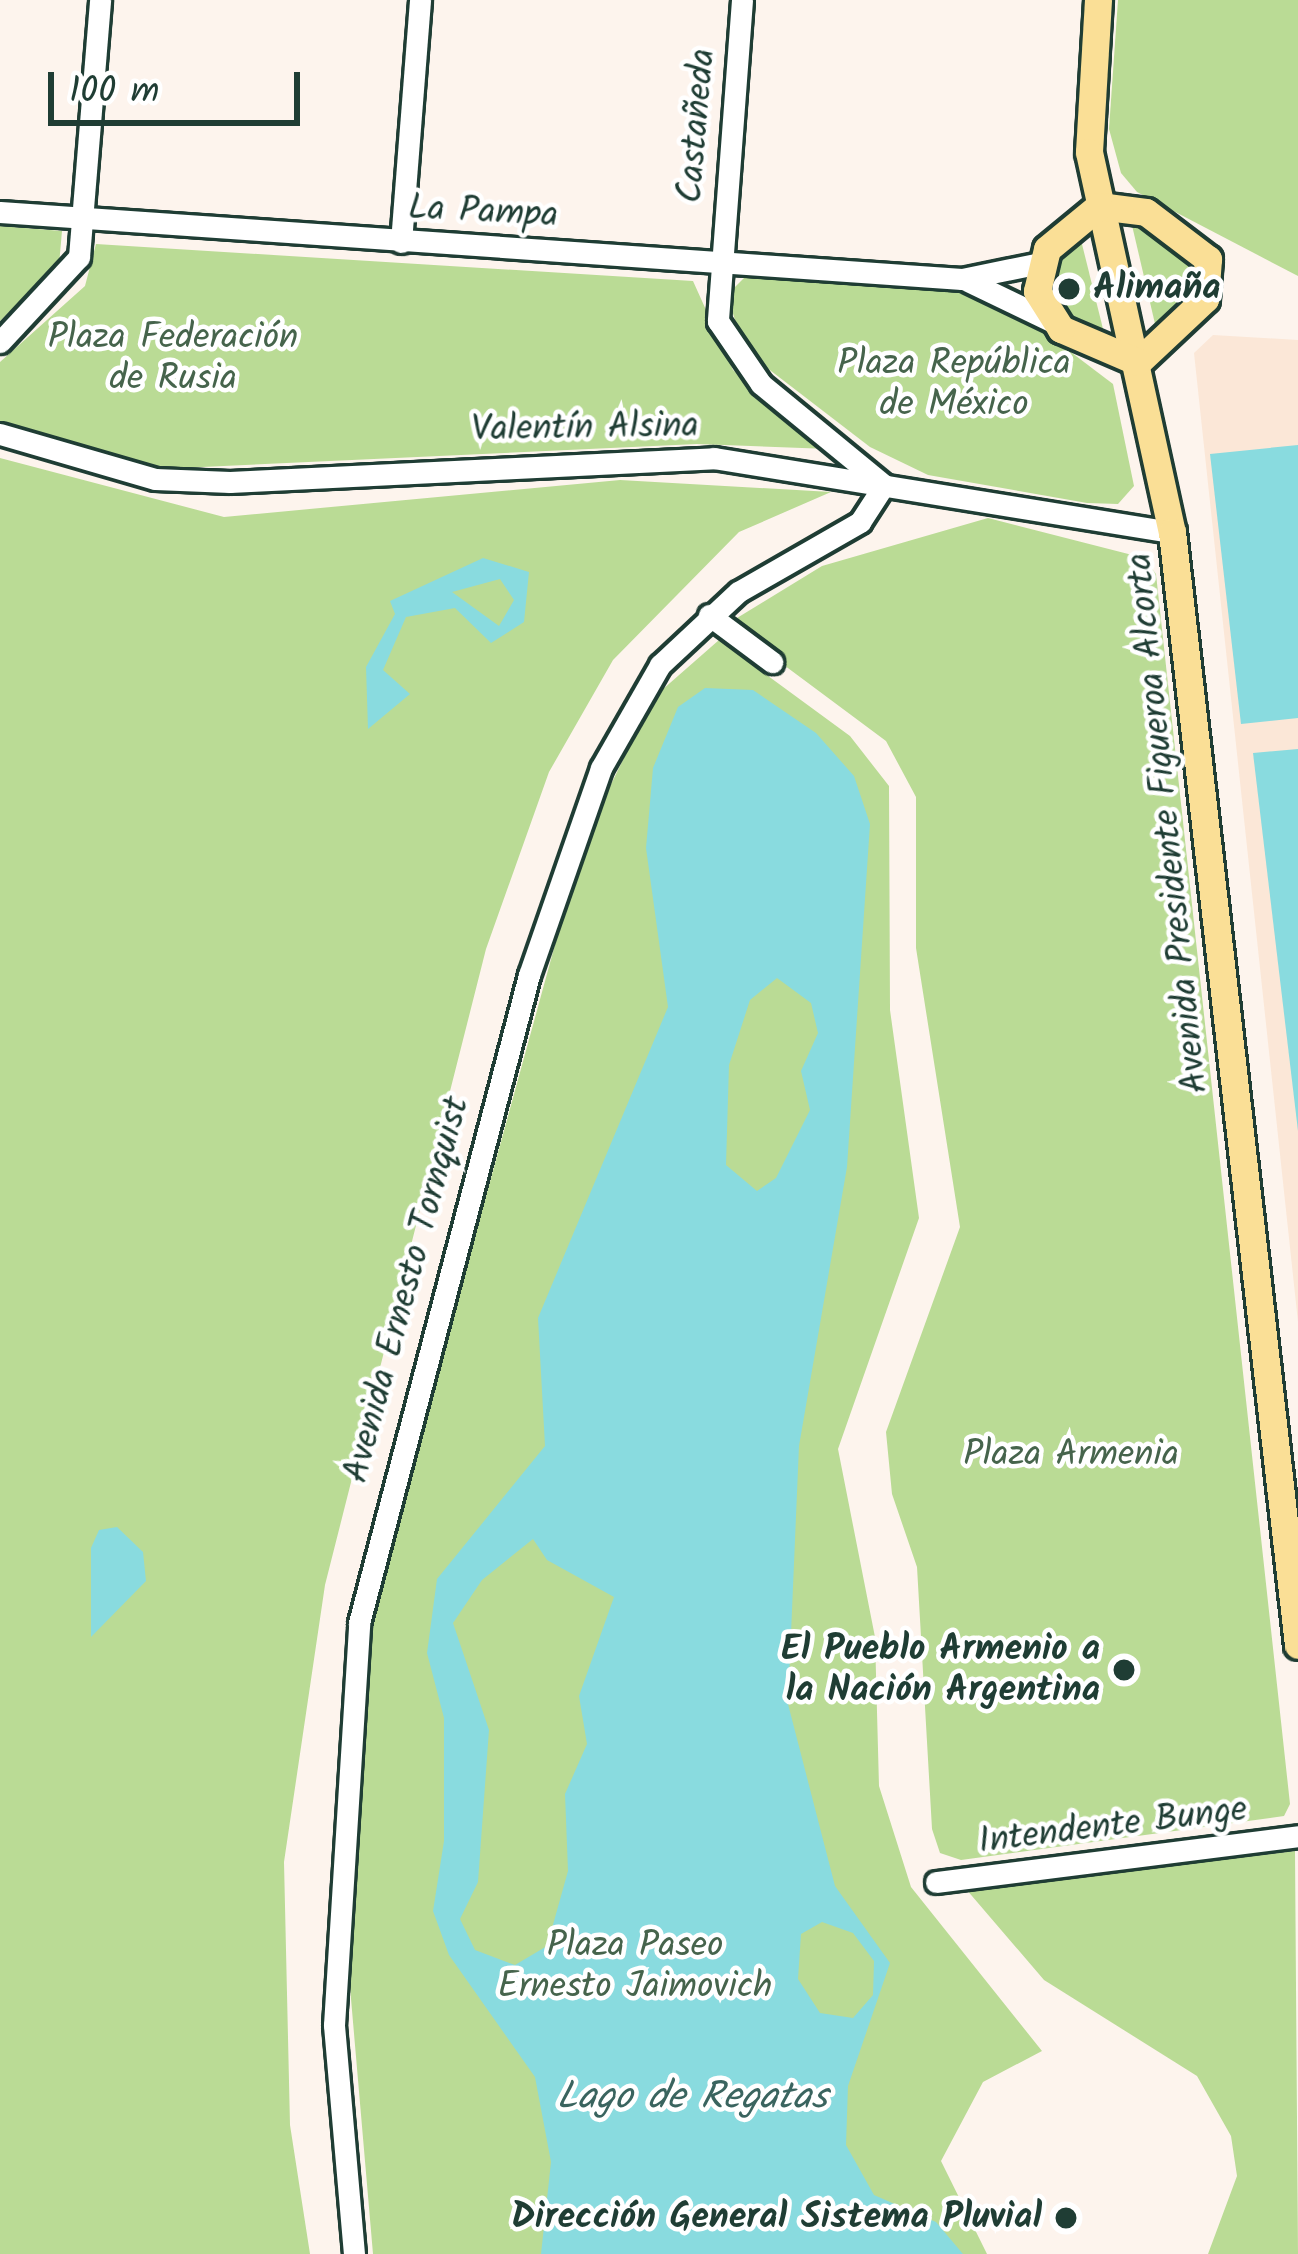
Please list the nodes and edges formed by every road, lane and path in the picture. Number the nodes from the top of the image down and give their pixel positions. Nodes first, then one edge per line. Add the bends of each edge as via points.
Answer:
1 (100, 0) edge
2 (420, 0) edge
3 (742, 0) edge
4 (1098, 0) edge
5 (1099, 206) junction
6 (0, 212) edge
7 (83, 218) junction
8 (401, 242) junction
9 (718, 257) junction
10 (1040, 263) junction
11 (962, 279) junction
12 (1051, 321) junction
13 (0, 342) edge
14 (1138, 362) junction
15 (0, 434) edge
16 (884, 485) junction
17 (1172, 532) junction
18 (709, 615) junction
19 (772, 662) dead end
20 (1298, 1645) edge
21 (1298, 1836) edge
22 (936, 1882) dead end
23 (354, 2254) edge

1 - 7 street
2 - 8 street
3 - 9 street, Castañeda
4 - 5 main road, Avenida Presidente Figueroa Alcorta via 1087,123
5 - 10 main road
5 - 14 main road, Avenida Presidente Figueroa Alcorta
5 - 14 main road via 1146,212 1208,259 1205,299
6 - 7 street, La Pampa
7 - 8 street, La Pampa
7 - 13 street via 73,271
8 - 9 street, La Pampa
9 - 11 street, La Pampa
9 - 16 street, Castañeda via 714,304 734,351
10 - 11 street, La Pampa
10 - 12 main road
11 - 12 street, La Pampa
12 - 14 main road via 1111,358
14 - 17 main road, Avenida Presidente Figueroa Alcorta
15 - 16 street, Valentín Alsina via 155,479 626,454
16 - 17 street, Valentín Alsina
16 - 18 street, Avenida Ernesto Tornquist via 860,523
17 - 20 main road, Avenida Presidente Figueroa Alcorta
18 - 19 street
18 - 23 street, Avenida Ernesto Tornquist via 640,693 578,823 469,1178 378,1528 359,1623 334,2025
21 - 22 street, Intendente Bunge

